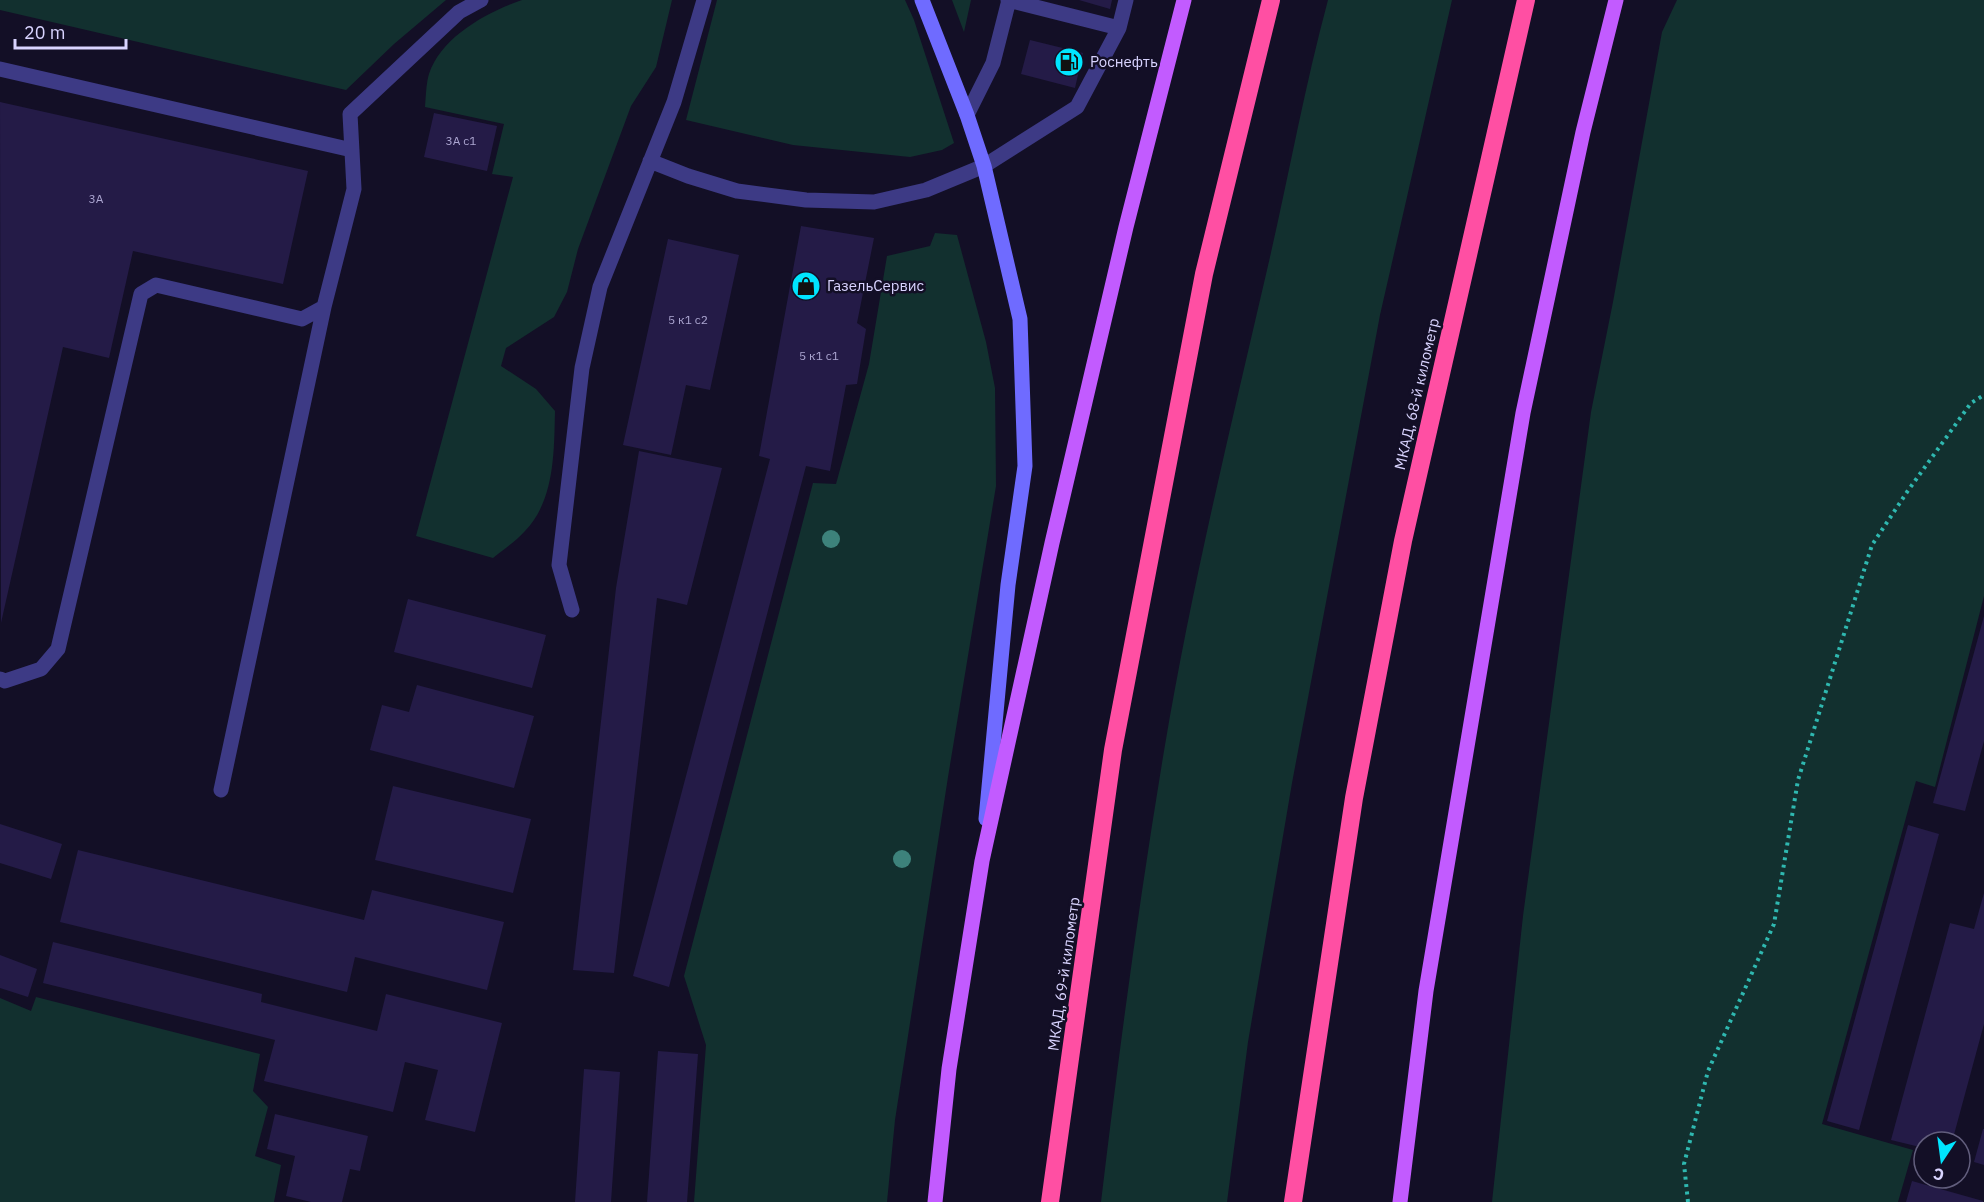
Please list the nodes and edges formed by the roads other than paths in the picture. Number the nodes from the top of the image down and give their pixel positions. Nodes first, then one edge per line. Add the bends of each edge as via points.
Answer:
1 (481, 0) edge
2 (704, 0) edge
3 (922, 0) edge
4 (1008, 0) edge
5 (1126, 0) edge
6 (1184, 0) edge
7 (1271, 0) edge
8 (1526, 0) edge
9 (1616, 0) edge
10 (1119, 28) junction
11 (0, 69) edge
12 (967, 115) junction
13 (352, 150) junction
14 (650, 161) junction
15 (984, 166) junction
16 (324, 308) junction
17 (572, 610) dead end
18 (0, 680) edge
19 (221, 790) dead end
20 (982, 861) junction
21 (935, 1202) edge
22 (1050, 1202) edge
23 (1293, 1202) edge
24 (1400, 1202) edge

1 - 13 lane via 459,12 350,114
2 - 14 lane via 674,102
3 - 12 main road
4 - 10 lane
4 - 12 lane via 993,63
5 - 10 lane
6 - 20 main road via 1126,227
7 - 22 highway, МКАД, 69-й километр via 1204,274 1113,750
8 - 23 highway, МКАД, 68-й километр via 1403,541 1354,798
9 - 24 main road via 1582,132 1523,413 1426,991
10 - 15 lane via 1077,107
11 - 13 lane
12 - 15 main road
13 - 16 lane via 354,189
14 - 15 lane via 737,192 874,202 926,189
14 - 17 lane via 600,287 582,368 559,566
15 - 20 main road via 1020,319 1025,465 1008,585
16 - 18 lane via 302,319 156,285 141,294 58,649 41,669
16 - 19 lane
20 - 21 main road via 950,1069

